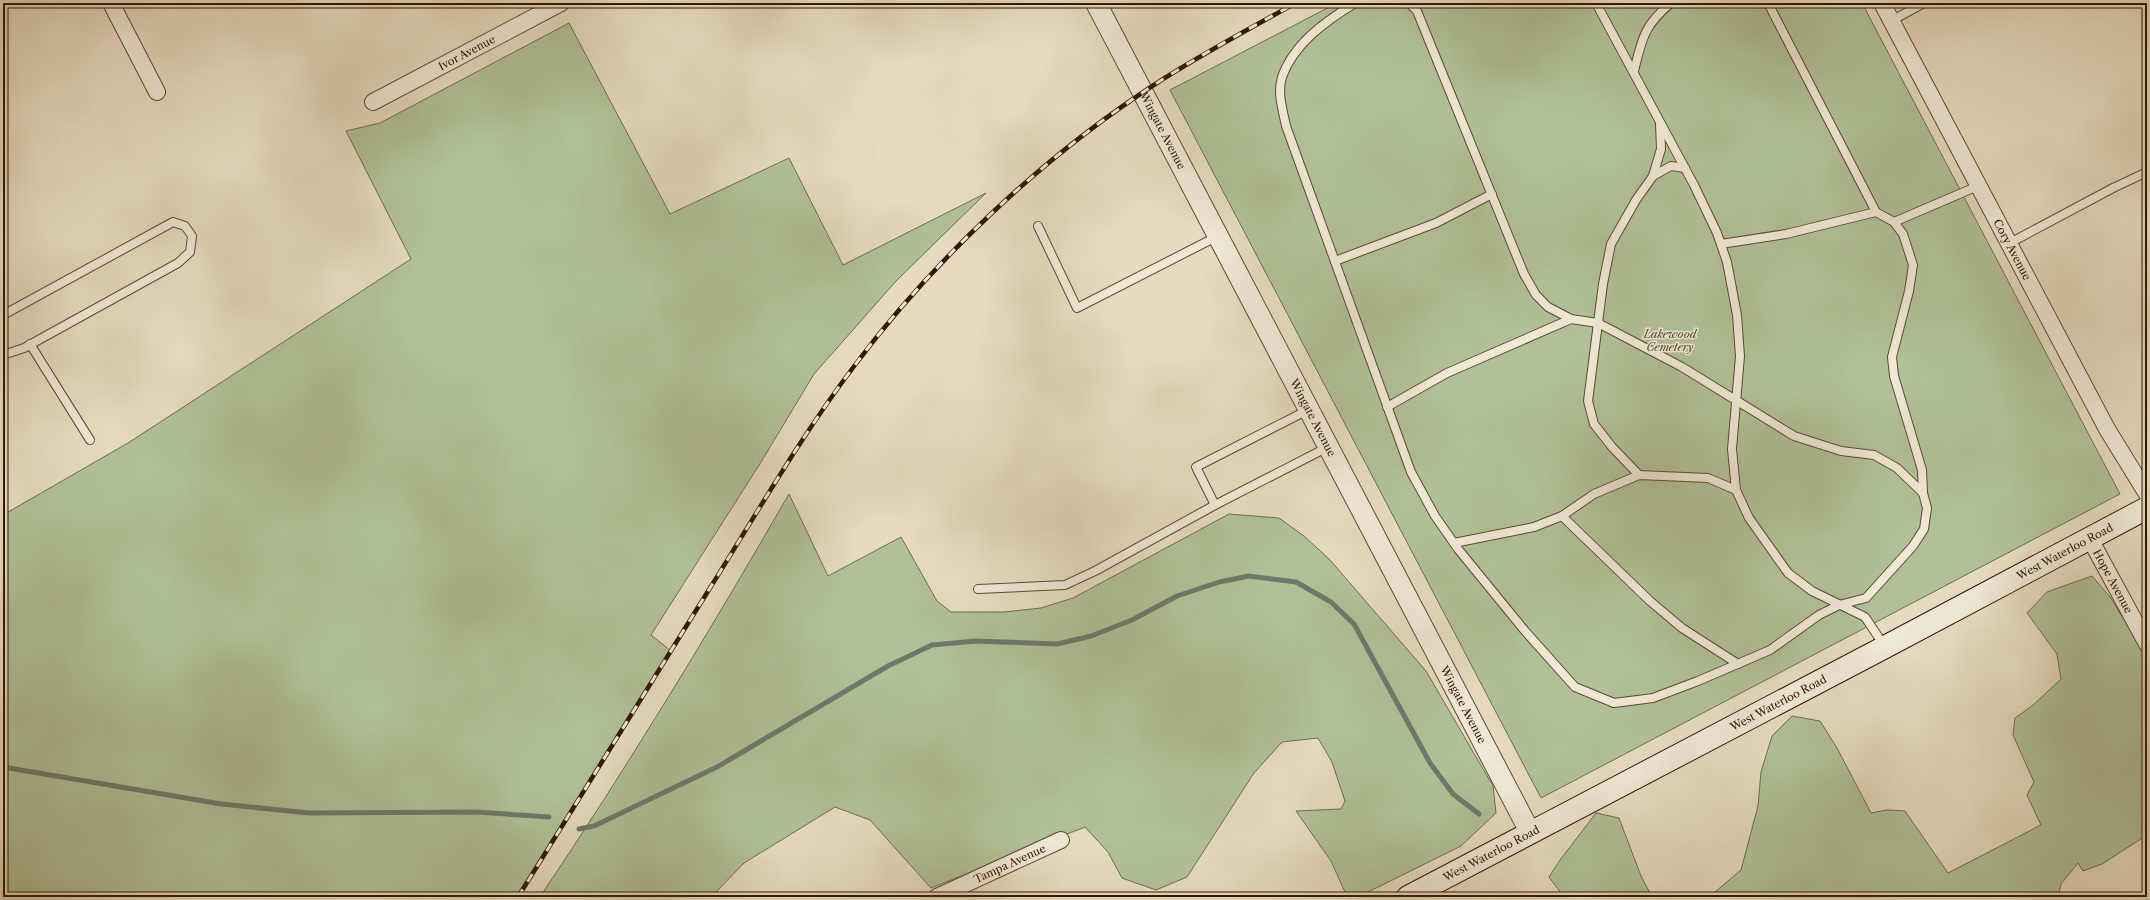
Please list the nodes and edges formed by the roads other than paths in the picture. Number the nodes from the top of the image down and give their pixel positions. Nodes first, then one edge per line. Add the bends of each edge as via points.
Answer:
1 (111, 3) edge
2 (561, 3) edge
3 (1096, 3) edge
4 (1354, 3) edge
5 (1409, 3) edge
6 (1596, 3) edge
7 (1671, 3) edge
8 (1768, 3) edge
9 (1882, 3) edge
10 (1924, 3) edge
11 (1418, 7) edge
12 (1891, 21) junction
13 (1634, 71) junction
14 (157, 92) dead end
15 (373, 102) dead end
16 (1660, 120) junction
17 (1685, 168) junction
18 (2147, 172) edge
19 (1653, 176) junction
20 (1978, 186) junction
21 (1492, 194) junction
22 (1876, 212) junction
23 (1894, 222) junction
24 (1038, 226) dead end
25 (1218, 236) junction
26 (1721, 244) junction
27 (2008, 244) junction
28 (1335, 261) junction
29 (3, 315) edge
30 (1571, 319) junction
31 (1598, 324) junction
32 (30, 344) junction
33 (3, 355) edge
34 (1736, 401) junction
35 (1387, 407) junction
36 (1310, 409) junction
37 (90, 440) dead end
38 (1329, 446) junction
39 (1639, 475) junction
40 (1736, 490) junction
41 (1923, 492) junction
42 (2147, 494) edge
43 (1215, 504) junction
44 (2147, 508) edge
45 (1562, 516) junction
46 (2090, 539) junction
47 (1454, 543) junction
48 (978, 589) dead end
49 (1839, 605) junction
50 (2147, 644) edge
51 (1885, 647) junction
52 (1738, 664) junction
53 (1530, 832) junction
54 (1062, 840) dead end
55 (937, 897) edge
56 (1408, 897) edge

1 - 14 street
2 - 15 street, Ivor Avenue
3 - 25 street, Wingate Avenue
4 - 28 lane via 1323,23 1297,50 1282,78 1281,100 1286,126
5 - 11 lane
6 - 13 lane
7 - 13 lane via 1656,15 1643,36
8 - 22 lane
9 - 12 street, Cory Avenue
10 - 12 lane
11 - 21 lane
12 - 20 street, Cory Avenue
13 - 16 lane
16 - 17 lane
16 - 19 lane via 1661,149
17 - 19 lane via 1671,166
17 - 26 lane
18 - 27 lane
19 - 31 lane via 1611,244
20 - 23 lane
20 - 27 street, Cory Avenue
21 - 28 lane via 1436,223
21 - 30 lane via 1524,274 1536,295 1548,307
22 - 23 lane
22 - 26 lane via 1786,234
23 - 41 lane via 1903,234 1913,265 1892,356 1894,376 1922,470
24 - 25 lane via 1077,308
25 - 36 street, Wingate Avenue
26 - 34 lane via 1728,262 1737,315 1740,356
27 - 42 street, Cory Avenue via 2107,428
28 - 35 lane
29 - 32 lane via 173,222 185,226 192,236 190,252 178,263
30 - 31 lane
30 - 35 lane via 1447,372
31 - 34 lane via 1682,367
31 - 39 lane via 1588,401 1594,424
32 - 33 lane
32 - 37 lane
34 - 40 lane via 1732,449
34 - 41 lane via 1794,436 1841,450 1874,455 1897,468
35 - 47 lane via 1411,472 1435,516
36 - 38 street, Wingate Avenue
36 - 43 lane via 1196,467
38 - 43 lane
38 - 53 street, Wingate Avenue
39 - 40 lane via 1708,478
39 - 45 lane via 1594,494
40 - 49 lane via 1749,518 1788,573 1812,591
41 - 49 lane via 1927,508 1924,529 1913,546 1866,598
43 - 48 lane via 1065,585
44 - 46 main road, West Waterloo Road
45 - 47 lane via 1534,527
45 - 52 lane via 1650,601 1682,628
46 - 50 street, Hope Avenue
46 - 51 main road, West Waterloo Road
47 - 52 lane via 1525,631 1575,687 1614,703 1653,698
49 - 51 lane via 1865,617
49 - 52 lane via 1819,615 1770,650
51 - 53 main road, West Waterloo Road
53 - 56 main road, West Waterloo Road
54 - 55 street, Tampa Avenue

